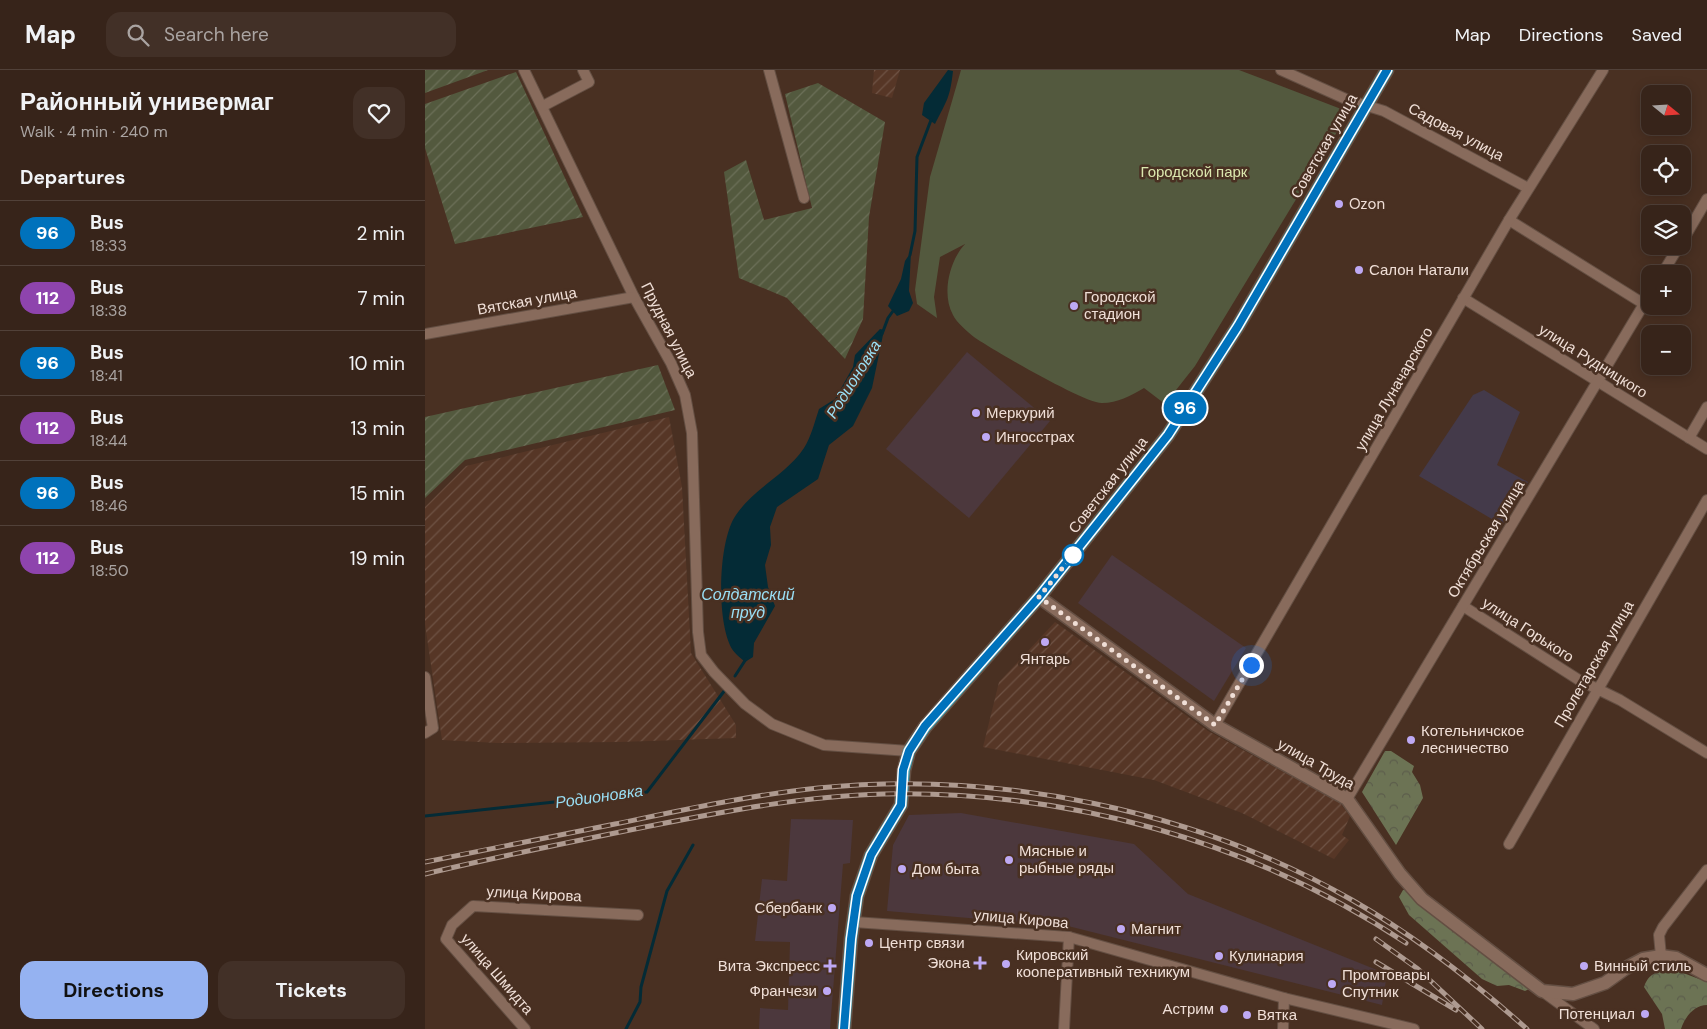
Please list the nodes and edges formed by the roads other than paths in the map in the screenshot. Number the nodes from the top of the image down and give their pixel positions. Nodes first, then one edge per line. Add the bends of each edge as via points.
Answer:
1 (524, 70) edge
2 (583, 70) edge
3 (769, 70) edge
4 (1281, 70) edge
5 (1387, 70) edge
6 (1603, 70) edge
7 (1368, 104) junction
8 (543, 106) junction
9 (1528, 188) junction
10 (804, 198) dead end
11 (1707, 199) edge
12 (1509, 220) junction
13 (1691, 226) edge
14 (634, 296) junction
15 (1463, 298) junction
16 (1641, 302) edge
17 (1641, 309) edge
18 (425, 334) edge
19 (1597, 382) junction
20 (1707, 407) edge
21 (1689, 438) junction
22 (1707, 449) edge
23 (1707, 500) edge
24 (1039, 597) junction
25 (1463, 606) junction
26 (425, 677) edge
27 (1596, 690) junction
28 (1215, 725) junction
29 (429, 730) edge
30 (909, 751) junction
31 (1707, 753) edge
32 (1347, 799) junction
33 (1509, 844) dead end
34 (1707, 870) edge
35 (638, 915) dead end
36 (853, 922) junction
37 (1069, 937) junction
38 (446, 939) joint
39 (1661, 956) junction
40 (1707, 975) edge
41 (1541, 991) junction
42 (1284, 998) junction
43 (525, 1029) edge
44 (844, 1029) edge
45 (1064, 1029) edge
46 (1283, 1029) edge
47 (1414, 1029) edge
48 (1594, 1029) edge

1 - 8 street, Прудная улица
2 - 8 street via 589,82
3 - 10 street
4 - 7 street, Садовая улица via 1348,100
5 - 7 main road, Советская улица
6 - 9 street, улица Луначарского
7 - 9 street, Садовая улица
7 - 24 main road, Советская улица via 1238,326 1168,435
8 - 14 street, Прудная улица
9 - 12 street, улица Луначарского
11 - 13 street
12 - 15 street, улица Луначарского
12 - 16 street
14 - 18 street, Вятская улица
14 - 30 street, Прудная улица via 685,395 691,433 701,655 745,704 771,724 825,745
15 - 19 street, улица Рудницкого
15 - 28 street, улица Луначарского
17 - 19 street, Октябрьская улица
19 - 21 street, улица Рудницкого
19 - 25 street, Октябрьская улица
20 - 21 street
21 - 22 street, улица Рудницкого
23 - 27 street, Пролетарская улица
24 - 28 street, улица Труда
24 - 30 main road, Советская улица via 925,726
25 - 27 street, улица Горького
25 - 32 street, Октябрьская улица
26 - 29 street
27 - 31 street, улица Горького via 1620,700
27 - 33 street, Пролетарская улица
28 - 32 street, улица Труда
30 - 36 main road, Советская улица via 903,770 901,805 864,872
32 - 41 street, улица Труда via 1400,874 1422,899
34 - 39 street via 1663,927 1659,935
35 - 38 street, улица Кирова via 473,906 452,925
36 - 37 street, улица Кирова
36 - 44 main road, Советская улица
37 - 42 street, улица Кирова
37 - 45 street
38 - 43 street, улица Шмидта
39 - 40 street via 1676,958
39 - 41 street via 1643,959 1605,983 1573,994
41 - 48 street, улица Труда
42 - 46 street
42 - 47 street, улица Кирова

